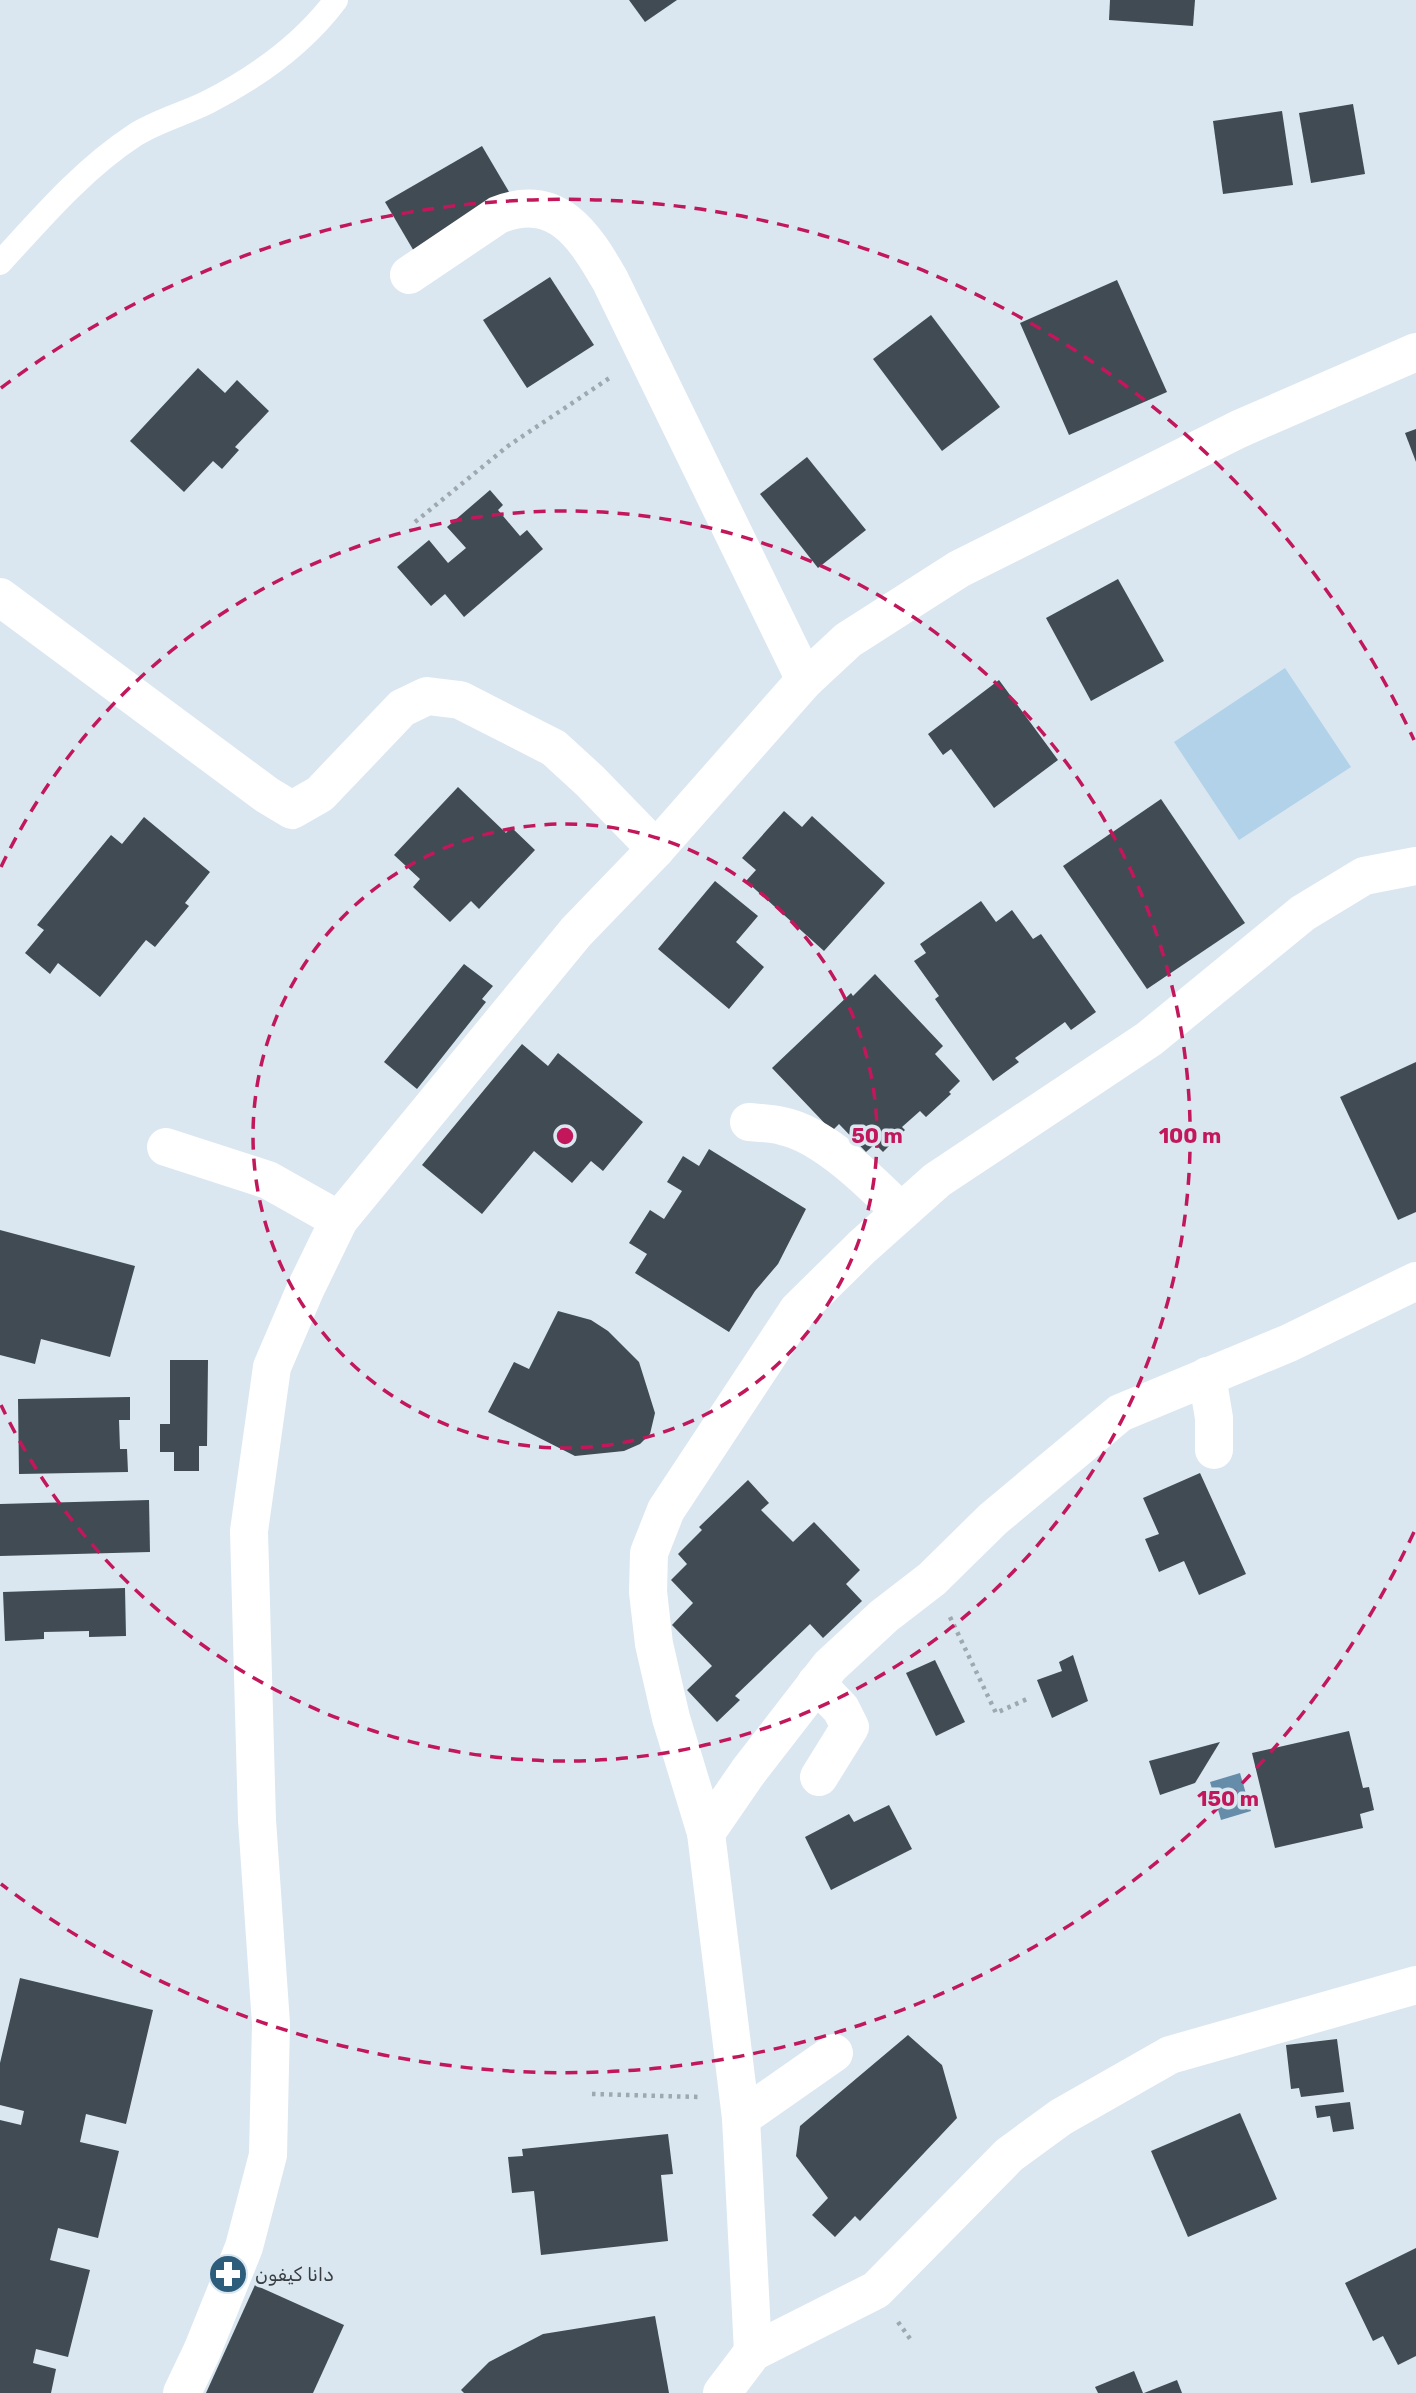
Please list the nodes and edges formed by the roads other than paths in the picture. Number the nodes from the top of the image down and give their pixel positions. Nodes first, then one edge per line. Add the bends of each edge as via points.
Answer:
1 (336, 0) edge
2 (0, 263) edge
3 (409, 275) dead end
4 (1416, 352) edge
5 (0, 597) edge
6 (805, 680) junction
7 (656, 849) junction
8 (1416, 866) edge
9 (748, 1122) dead end
10 (166, 1147) dead end
11 (901, 1212) junction
12 (339, 1220) junction
13 (1416, 1281) edge
14 (1207, 1376) junction
15 (1214, 1450) dead end
16 (816, 1683) junction
17 (818, 1777) dead end
18 (706, 1833) junction
19 (1416, 1985) edge
20 (834, 2053) dead end
21 (740, 2109) junction
22 (753, 2352) junction
23 (182, 2393) edge
24 (722, 2393) edge

1 - 2 lane via 263,71 208,102 137,133 94,165
3 - 6 street via 514,209 553,212 566,220 610,280
4 - 6 street via 1239,429 959,569 848,640
5 - 7 street via 292,810 320,794 402,708 427,696 438,697 460,700 554,748
6 - 7 street
7 - 12 street via 576,932
8 - 11 street via 1364,876 1303,914 1149,1039 937,1180
9 - 11 street via 783,1126 811,1138 859,1171
10 - 12 street via 268,1180
11 - 18 street via 798,1310 666,1510 649,1553 654,1644
12 - 23 street via 272,1367 249,1531 257,1820 271,2024 268,2155 244,2247
13 - 14 street via 1289,1343
14 - 15 street
14 - 16 street via 1120,1413 993,1519 830,1665
16 - 17 street via 841,1709 850,1727
16 - 18 street
18 - 21 street
19 - 22 street via 1170,2055 1061,2117 1009,2155 876,2290
20 - 21 street
21 - 22 street
22 - 24 street

